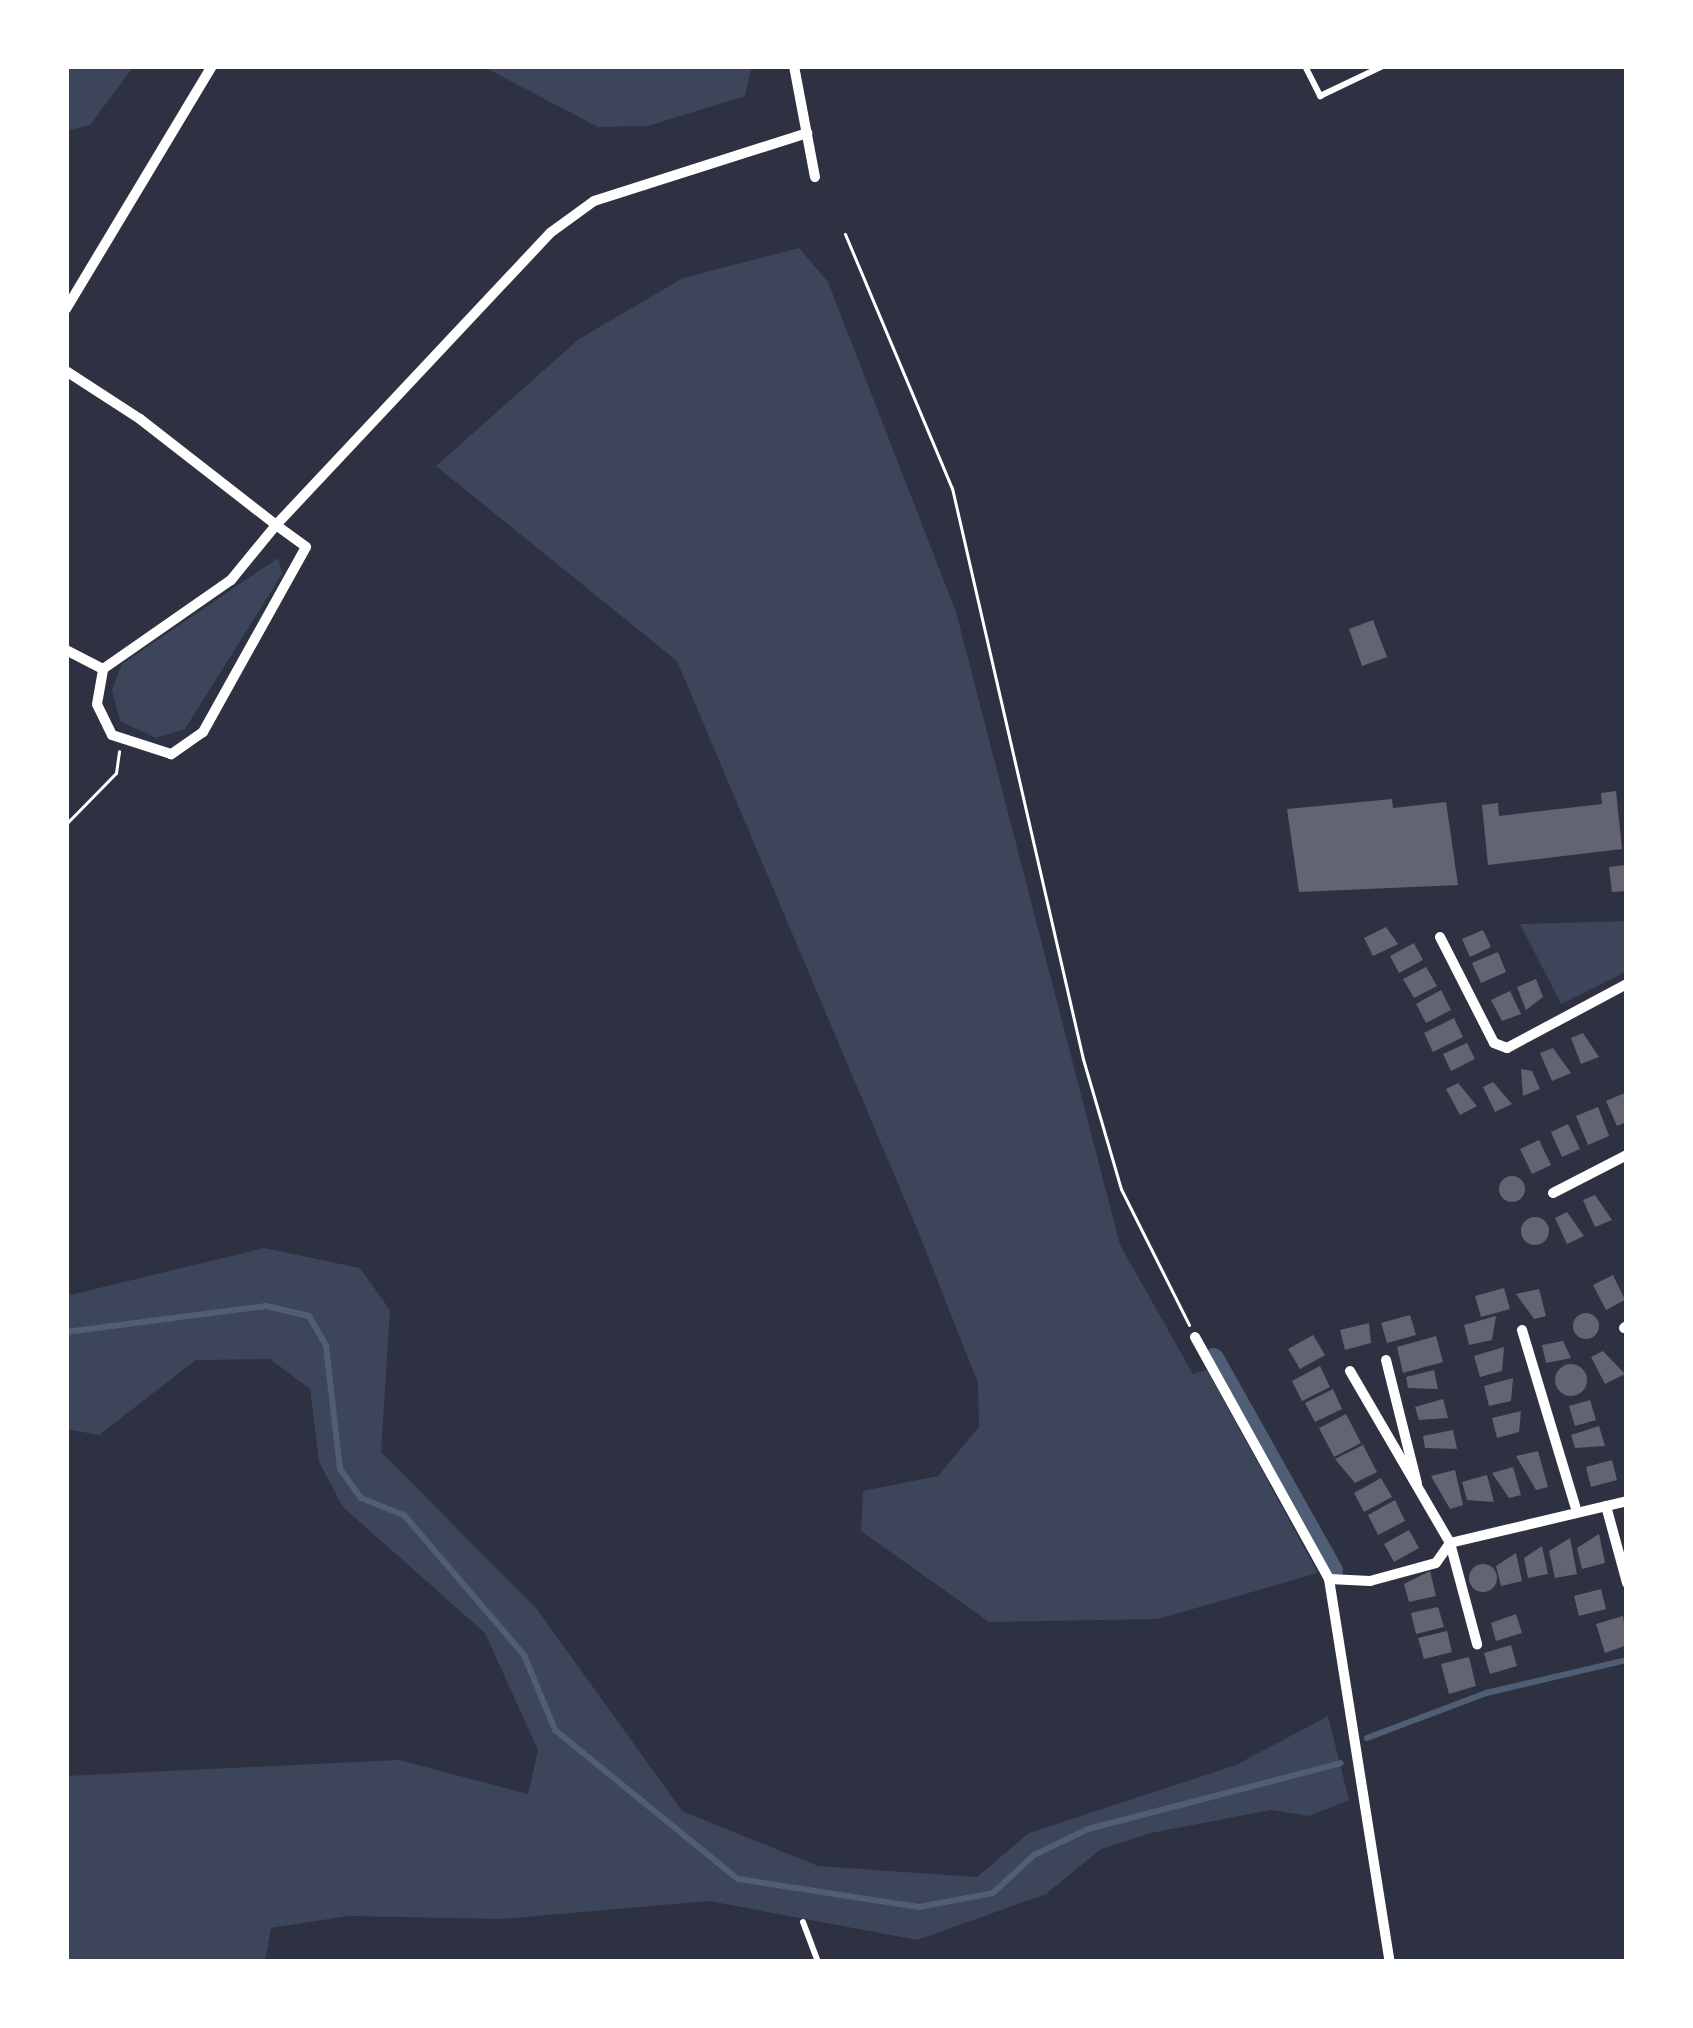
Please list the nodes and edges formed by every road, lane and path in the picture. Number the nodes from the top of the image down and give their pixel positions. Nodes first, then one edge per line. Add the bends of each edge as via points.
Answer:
1 (212, 66) edge
2 (794, 66) edge
3 (1305, 66) edge
4 (1383, 66) edge
5 (807, 133) junction
6 (815, 177) dead end
7 (845, 234) dead end
8 (66, 309) edge
9 (66, 371) edge
10 (276, 525) junction
11 (66, 650) edge
12 (103, 669) junction
13 (120, 743) junction
14 (66, 824) edge
15 (1440, 938) dead end
16 (1627, 985) edge
17 (1627, 1155) edge
18 (1553, 1193) dead end
19 (1522, 1330) dead end
20 (1195, 1337) joint
21 (1386, 1360) dead end
22 (1350, 1371) dead end
23 (1417, 1486) junction
24 (1627, 1501) edge
25 (1606, 1506) junction
26 (1575, 1507) junction
27 (1450, 1543) junction
28 (1329, 1579) junction
29 (1627, 1583) edge
30 (1477, 1644) dead end
31 (803, 1922) dead end
32 (818, 1962) edge
33 (1390, 1962) edge

1 - 8 street
2 - 5 street
3 - 4 lane via 1320,96
5 - 6 street
5 - 10 street via 594,201 550,233
7 - 20 path via 976,566 1064,988 1121,1189
9 - 10 street
10 - 12 street via 216,593
10 - 13 street via 306,547 194,742 158,755
11 - 12 street
12 - 13 street via 97,704
13 - 14 path via 116,773
15 - 16 street via 1494,1043 1507,1048
17 - 18 street
19 - 26 street
20 - 28 street
21 - 23 street
22 - 23 street
23 - 27 street
24 - 25 street
25 - 26 street
25 - 29 street
26 - 27 street
27 - 28 street via 1419,1568
27 - 30 street
28 - 33 street
31 - 32 lane

